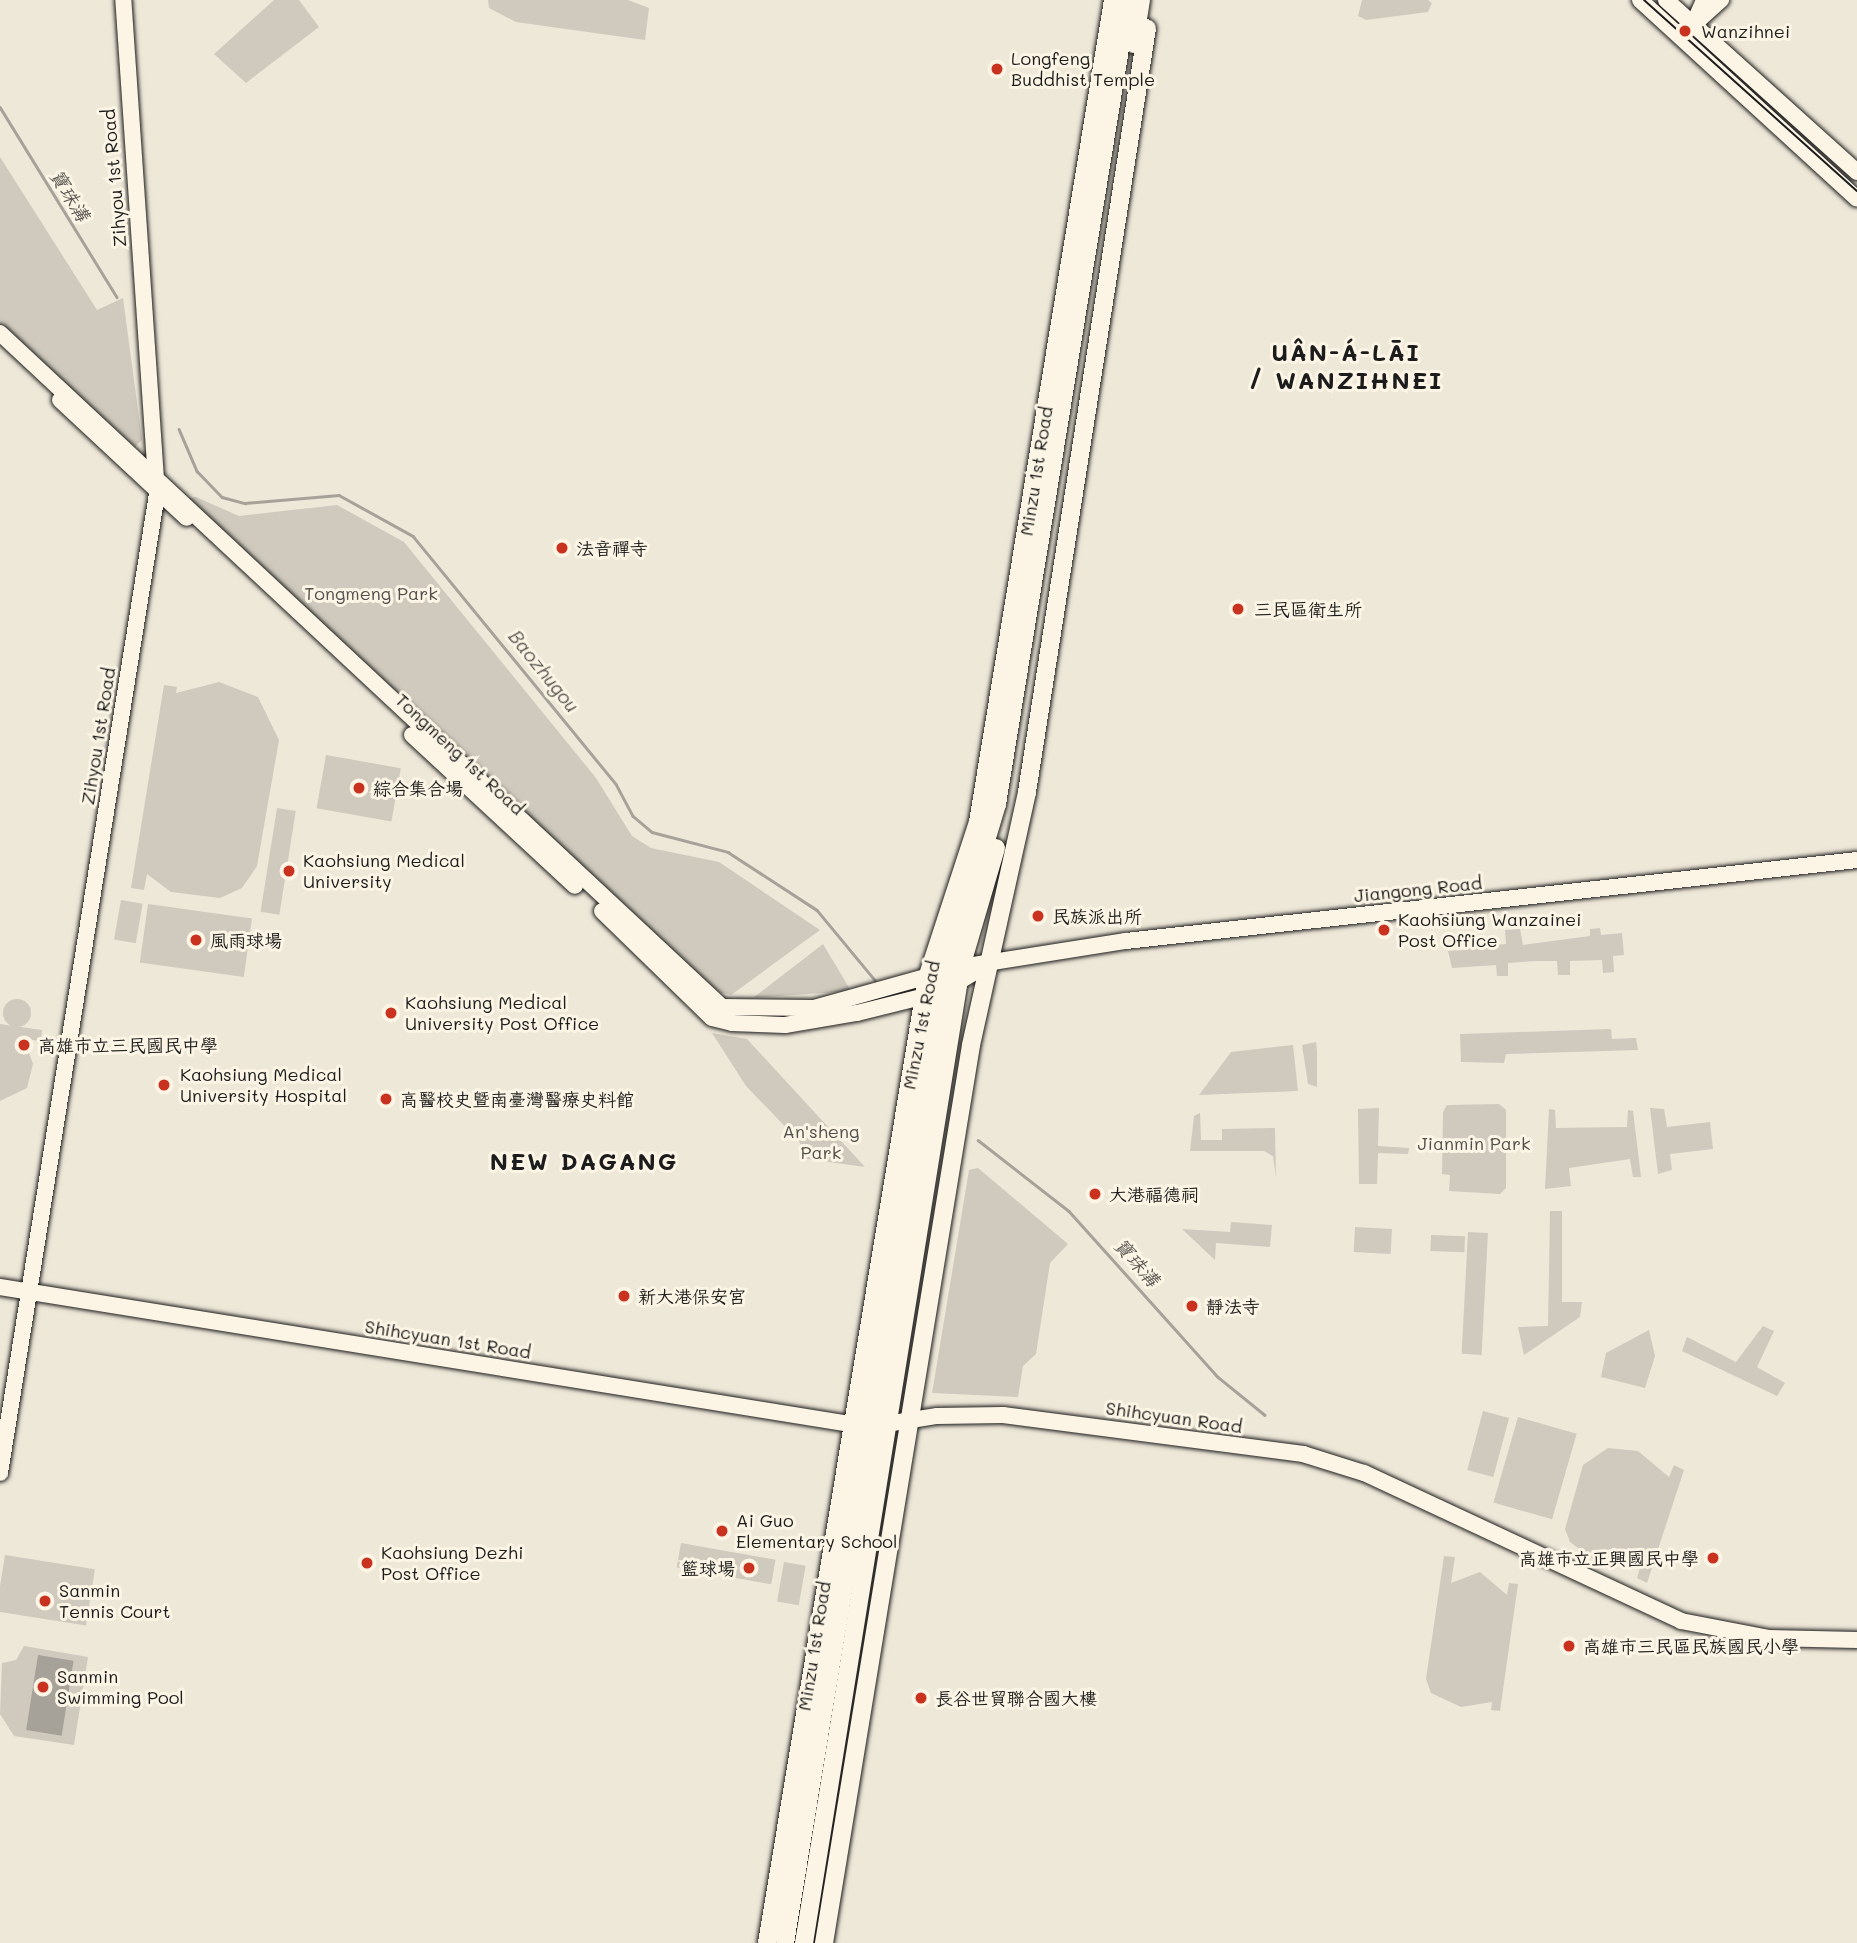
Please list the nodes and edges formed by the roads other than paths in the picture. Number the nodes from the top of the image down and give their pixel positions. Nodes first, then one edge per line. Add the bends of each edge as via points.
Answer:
1 (122, 0) edge
2 (1113, 0) edge
3 (1128, 0) edge
4 (1141, 0) edge
5 (1152, 0) edge
6 (1640, 0) edge
7 (1666, 0) edge
8 (1704, 0) edge
9 (1721, 0) edge
10 (1693, 25) junction
11 (1128, 32) junction
12 (1857, 172) edge
13 (1857, 199) edge
14 (0, 333) edge
15 (0, 345) edge
16 (156, 474) junction
17 (157, 494) junction
18 (1857, 860) edge
19 (985, 966) junction
20 (955, 975) junction
21 (927, 978) junction
22 (932, 995) junction
23 (0, 1287) edge
24 (30, 1292) junction
25 (909, 1419) junction
26 (889, 1422) junction
27 (859, 1426) junction
28 (0, 1473) edge
29 (1857, 1640) edge
30 (767, 1943) edge
31 (785, 1943) edge
32 (804, 1943) edge
33 (824, 1943) edge

1 - 16 street, Zihyou 1st Road
2 - 11 main road, Minzu 1st Road
3 - 11 main road, Minzu 1st Road
4 - 11 main road, Minzu 1st Road
5 - 11 main road, Minzu 1st Road
6 - 13 street
7 - 10 street
8 - 10 street
9 - 10 street
10 - 12 street
11 - 19 main road, Minzu 1st Road via 1027,792
11 - 20 main road, Minzu 1st Road via 1009,805
11 - 21 main road, Minzu 1st Road via 978,822
14 - 16 street, Tongmeng 1st Road
15 - 17 street, Tongmeng 1st Road
16 - 17 street, Zihyou 1st Road
16 - 21 street, Tongmeng 1st Road via 341,657 722,1007 814,1008
17 - 22 street, Tongmeng 1st Road via 712,1018 785,1025
17 - 24 street, Zihyou 1st Road
18 - 19 street, Jiangong Road via 1181,934
19 - 20 street
19 - 25 main road, Minzu 1st Road
20 - 21 street, Tongmeng 1st Road
20 - 22 main road, Minzu 1st Road
20 - 26 main road, Minzu 1st Road
21 - 22 main road, Minzu 1st Road
22 - 27 main road, Minzu 1st Road
23 - 24 street, Shihcyuan 1st Road
24 - 27 street, Shihcyuan 1st Road
24 - 28 street, Zihyou 1st Road
25 - 26 street, Shihcyuan Road
25 - 29 street, Shihcyuan Road via 1015,1416 1303,1454 1364,1473 1681,1621 1769,1638
25 - 33 main road, Minzu 1st Road
26 - 27 street, Shihcyuan 1st Road
26 - 32 main road, Minzu 1st Road
27 - 30 main road, Minzu 1st Road
27 - 31 main road, Minzu 1st Road

